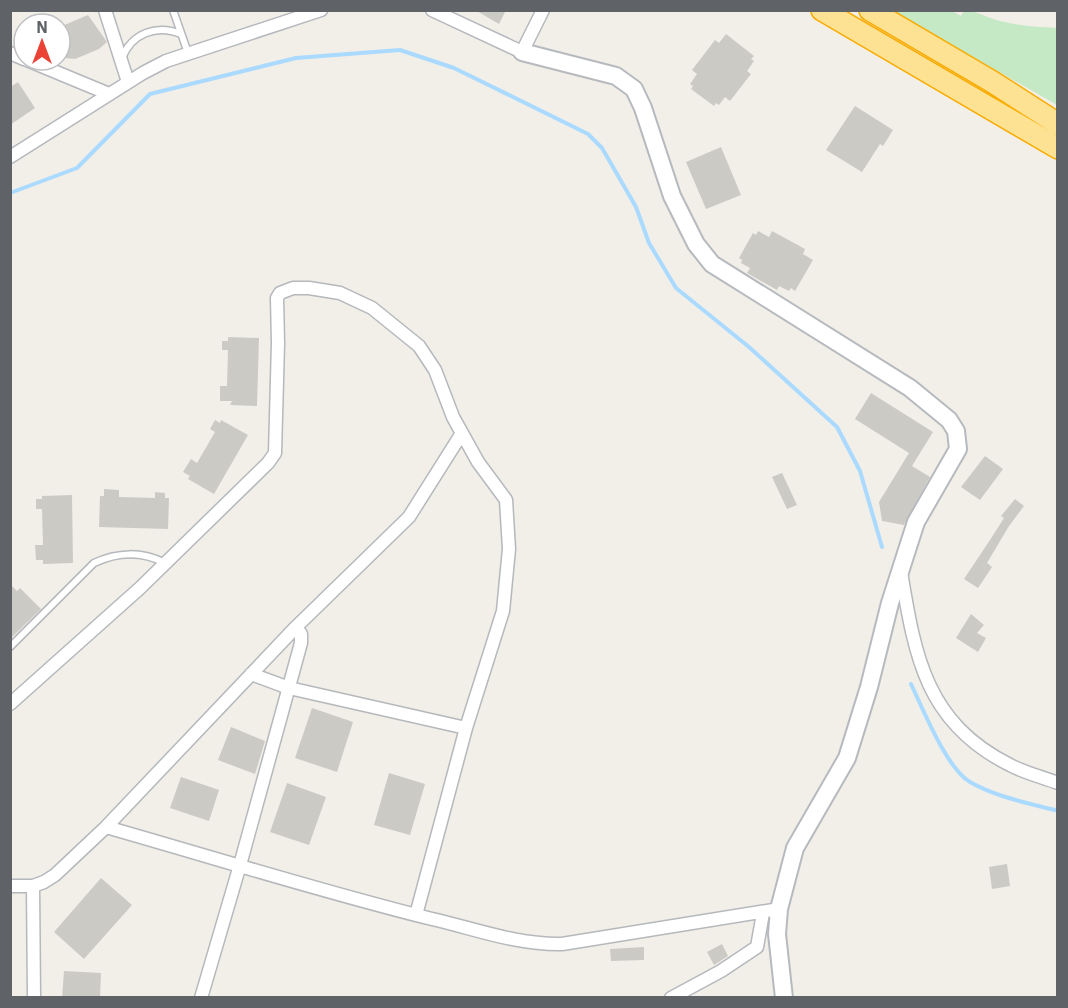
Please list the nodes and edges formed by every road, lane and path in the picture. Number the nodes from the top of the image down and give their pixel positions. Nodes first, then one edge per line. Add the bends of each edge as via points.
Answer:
1 (105, 10) edge
2 (173, 10) edge
3 (321, 10) edge
4 (432, 10) edge
5 (543, 10) edge
6 (822, 10) edge
7 (870, 10) edge
8 (181, 34) junction
9 (522, 52) junction
10 (188, 53) junction
11 (121, 61) junction
12 (57, 72) edge
13 (128, 82) junction
14 (109, 94) junction
15 (1058, 124) edge
16 (1058, 148) edge
17 (10, 158) edge
18 (462, 433) junction
19 (165, 563) junction
20 (901, 570) junction
21 (296, 627) junction
22 (10, 647) edge
23 (251, 674) junction
24 (289, 688) junction
25 (10, 704) edge
26 (466, 728) junction
27 (1058, 783) edge
28 (106, 826) junction
29 (240, 866) junction
30 (10, 886) edge
31 (33, 886) junction
32 (771, 911) junction
33 (416, 915) junction
34 (34, 998) edge
35 (201, 998) edge
36 (671, 998) edge
37 (784, 998) edge

1 - 11 street
2 - 8 lane
3 - 10 street
4 - 9 street
5 - 9 street
6 - 16 highway
7 - 15 highway
8 - 10 lane
8 - 11 lane via 159,29 145,33 132,41
9 - 20 street via 616,76 634,89 672,196 696,244 711,264 910,388 950,420 956,431 957,449 916,522
10 - 13 street
11 - 13 street
12 - 14 street
13 - 14 street
14 - 17 street
18 - 19 street via 435,370 419,346 372,308 340,293 309,288 280,293 275,453
18 - 21 street via 409,517
18 - 26 street via 506,500 509,549 503,611
19 - 22 lane via 132,554 94,563
19 - 25 street
20 - 27 street via 914,644 932,694 975,744 1011,766
20 - 32 street via 847,758 795,848
21 - 23 street
21 - 24 street via 301,639
23 - 24 street
23 - 28 street
24 - 26 street
24 - 29 street
26 - 33 street
28 - 29 street
28 - 31 street via 55,875
29 - 33 street
29 - 35 street
30 - 31 street
31 - 34 street
32 - 33 street via 562,944 511,940
32 - 36 street via 757,947
32 - 37 street

